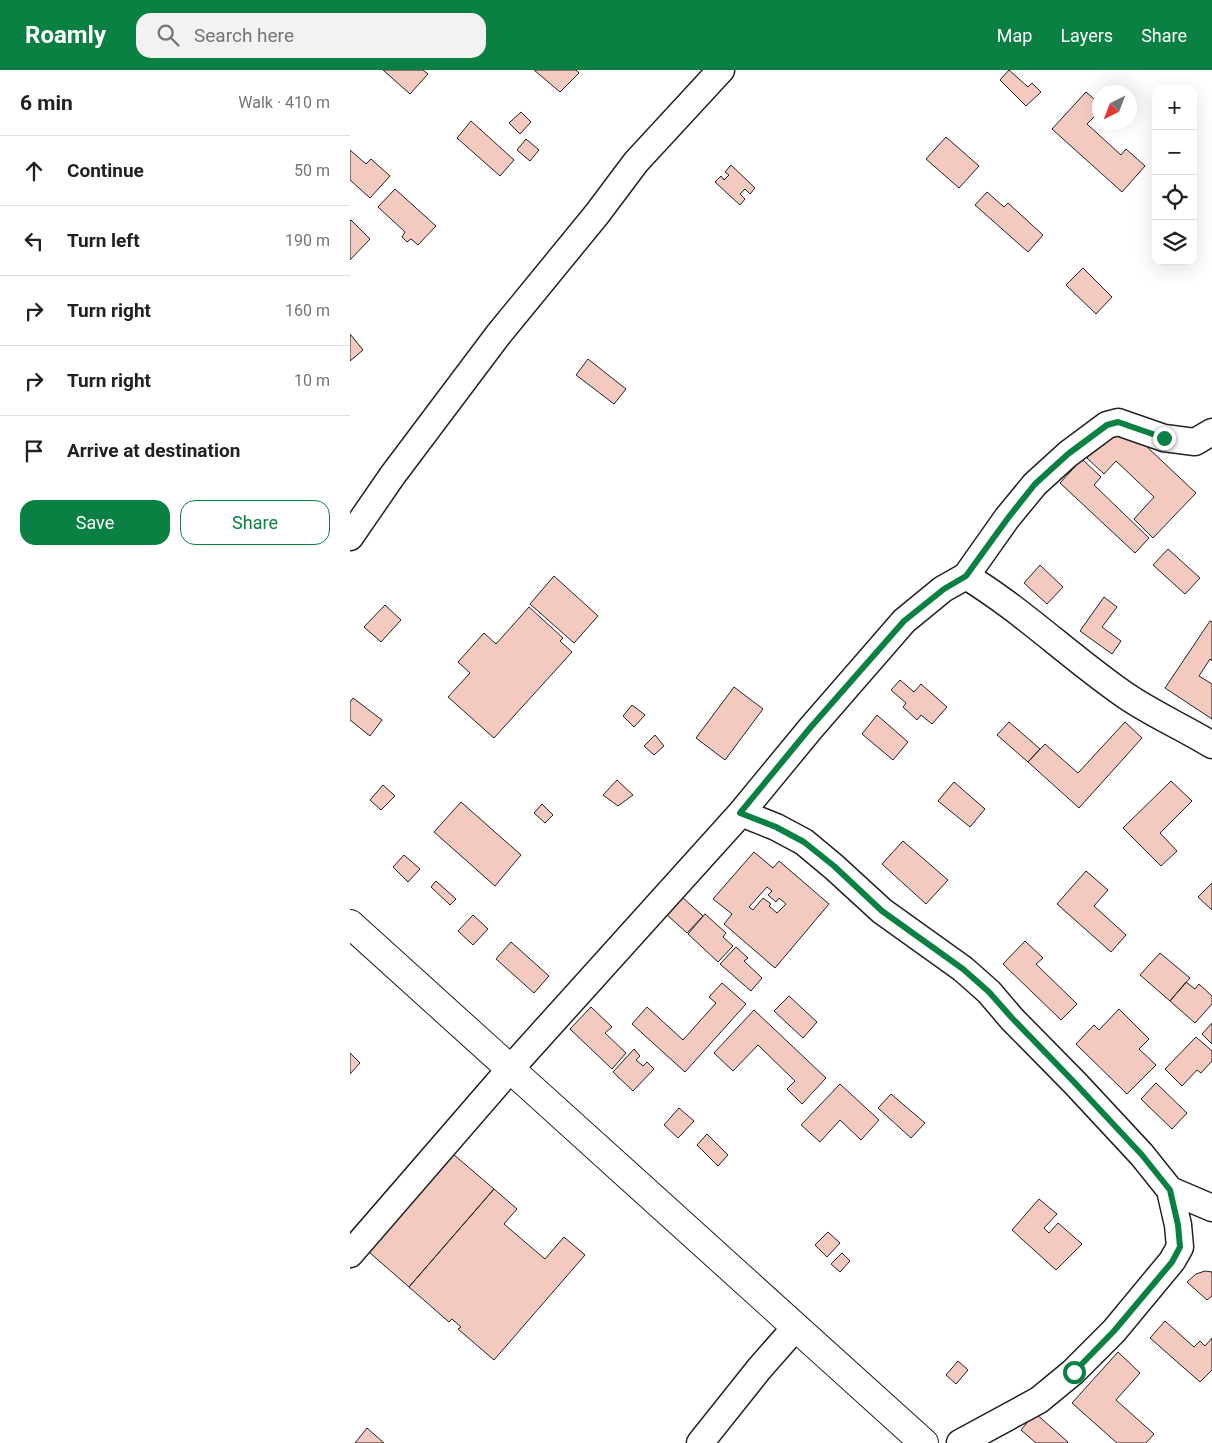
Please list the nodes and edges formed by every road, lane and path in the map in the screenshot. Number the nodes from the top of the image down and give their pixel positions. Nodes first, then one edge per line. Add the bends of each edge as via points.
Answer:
1 (721, 70) edge
2 (1206, 443) edge
3 (350, 537) edge
4 (966, 576) junction
5 (1212, 744) edge
6 (740, 813) junction
7 (350, 924) edge
8 (511, 1068) junction
9 (1170, 1190) junction
10 (1212, 1208) edge
11 (350, 1254) edge
12 (795, 1328) junction
13 (700, 1443) edge
14 (924, 1443) edge
15 (960, 1443) edge

1 - 3 street via 636,162 498,335
2 - 4 street via 1164,438 1118,422 1107,425 1035,484
4 - 5 street via 992,591 1124,695
4 - 6 street via 904,621
6 - 8 street
6 - 9 street via 804,842 882,911 963,969 1074,1082
7 - 8 main road
8 - 11 street
8 - 12 main road
9 - 10 street
9 - 15 street via 1180,1247 1172,1262 1114,1331 1074,1372 1039,1400
12 - 13 street
12 - 14 main road

